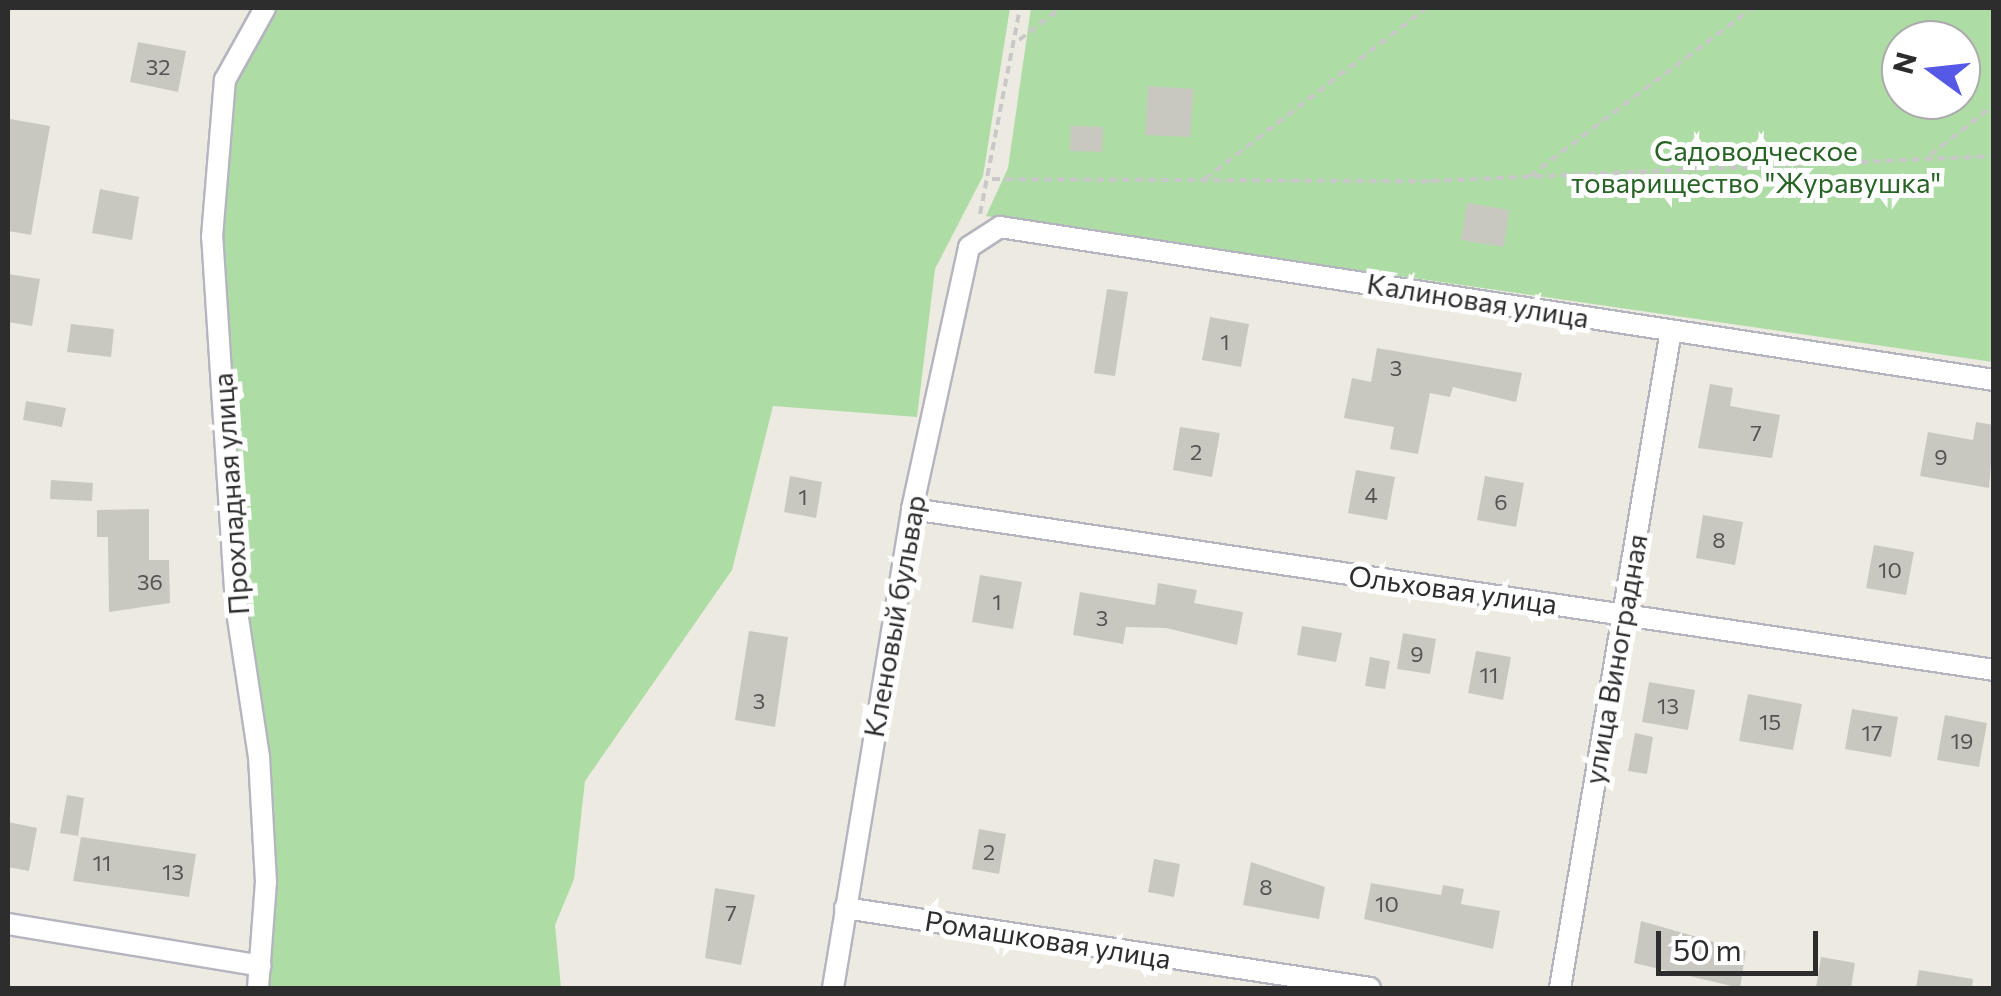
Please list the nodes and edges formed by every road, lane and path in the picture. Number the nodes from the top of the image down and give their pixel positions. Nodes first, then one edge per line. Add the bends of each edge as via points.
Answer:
1 (265, 8) edge
2 (1020, 8) edge
3 (1061, 8) edge
4 (1426, 8) edge
5 (1752, 8) edge
6 (1018, 40) junction
7 (1994, 106) edge
8 (1928, 156) junction
9 (1994, 156) edge
10 (1530, 176) junction
11 (992, 179) junction
12 (1204, 180) junction
13 (969, 247) junction
14 (1671, 330) junction
15 (1994, 380) edge
16 (912, 509) junction
17 (1623, 614) junction
18 (1994, 670) edge
19 (845, 908) junction
20 (8, 924) edge
21 (261, 966) junction
22 (258, 988) edge
23 (833, 988) edge
24 (1370, 988) edge
25 (1560, 988) edge

1 - 21 street, Прохладная улица via 225,80 212,237 236,604 259,757
2 - 6 path
3 - 6 path
4 - 12 path
5 - 10 path
6 - 11 path
7 - 8 path
8 - 9 path
8 - 10 path
10 - 12 path
11 - 12 path
11 - 13 path
13 - 14 street, Калиновая улица via 1000,226
13 - 16 street, Кленовый бульвар
14 - 15 street, Калиновая улица
14 - 17 street, улица Виноградная
16 - 17 street, Ольховая улица
16 - 19 street, Кленовый бульвар
17 - 18 street, Ольховая улица
17 - 25 street, улица Виноградная
19 - 23 street, Кленовый бульвар
19 - 24 street, Ромашковая улица
20 - 21 street
21 - 22 street, Прохладная улица

